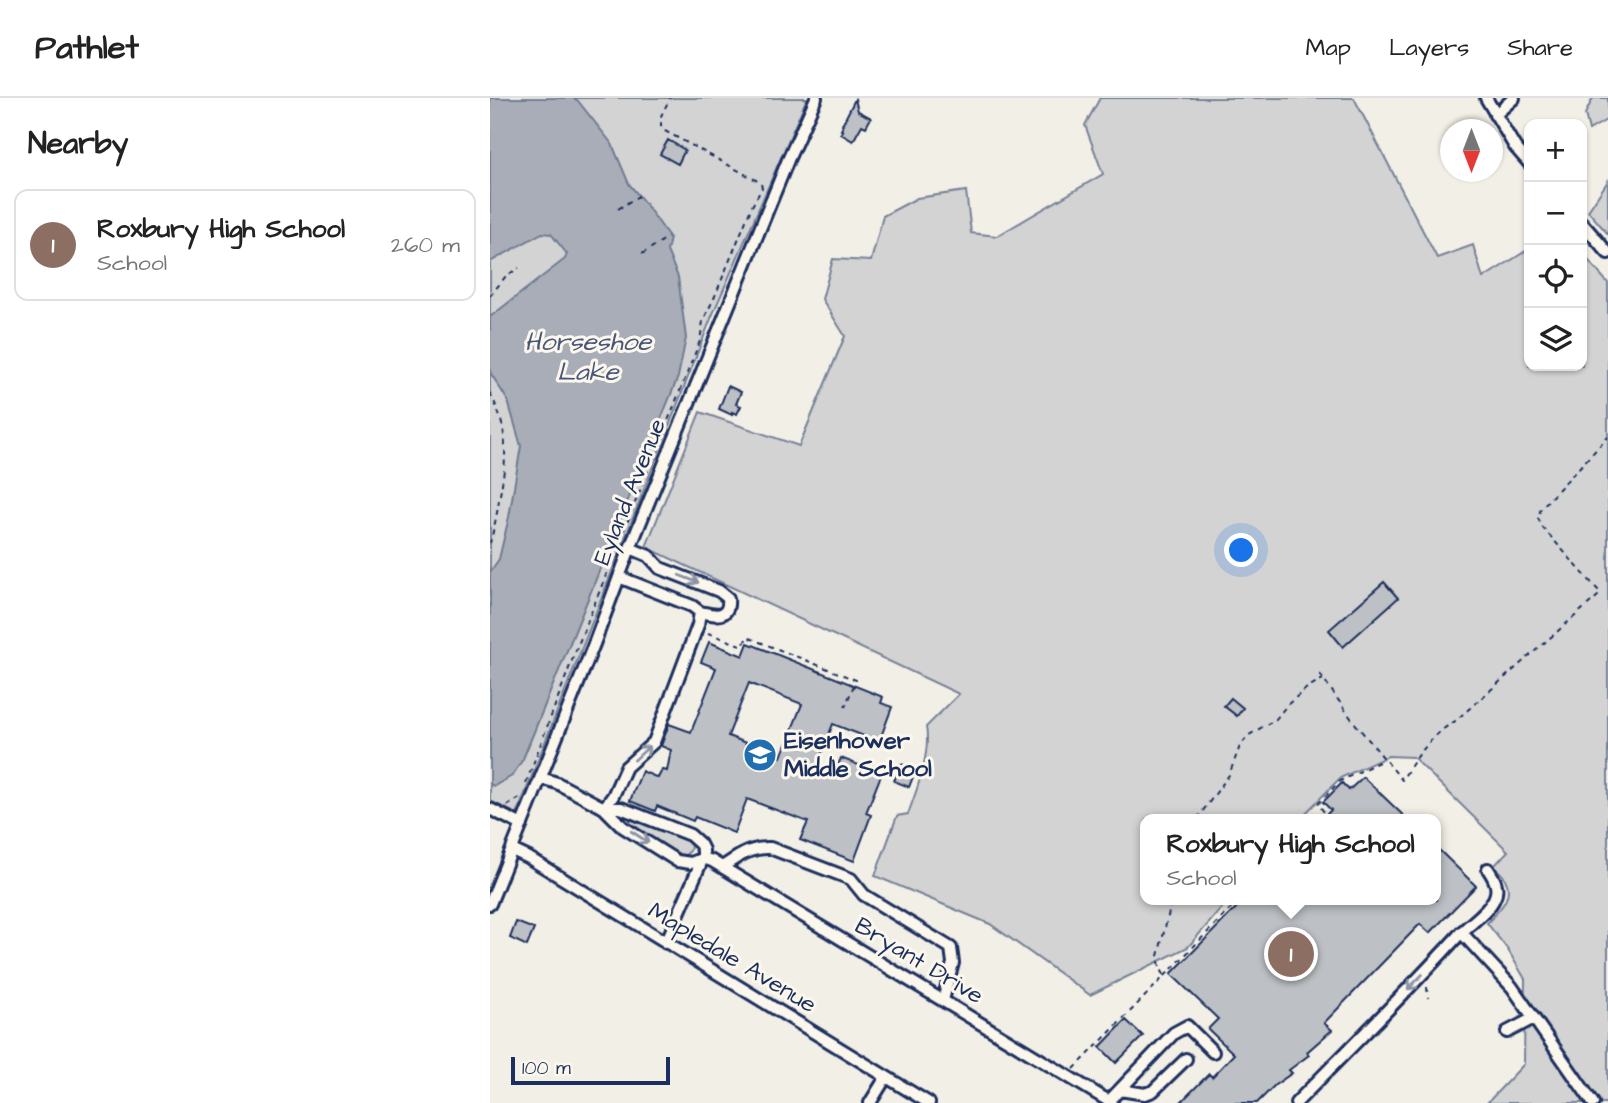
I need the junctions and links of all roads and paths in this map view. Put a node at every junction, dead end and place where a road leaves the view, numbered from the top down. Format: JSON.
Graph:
{"nodes":[{"id":1,"x":670,"y":98,"type":"edge"},
{"id":2,"x":816,"y":98,"type":"edge"},
{"id":3,"x":1486,"y":98,"type":"edge"},
{"id":4,"x":1514,"y":98,"type":"edge"},
{"id":5,"x":1495,"y":115,"type":"junction"},
{"id":6,"x":1524,"y":157,"type":"edge"},
{"id":7,"x":640,"y":195,"type":"dead end"},
{"id":8,"x":618,"y":209,"type":"dead end"},
{"id":9,"x":1587,"y":229,"type":"edge"},
{"id":10,"x":668,"y":236,"type":"dead end"},
{"id":11,"x":1608,"y":253,"type":"edge"},
{"id":12,"x":642,"y":254,"type":"dead end"},
{"id":13,"x":519,"y":268,"type":"dead end"},
{"id":14,"x":490,"y":296,"type":"edge"},
{"id":15,"x":490,"y":394,"type":"edge"},
{"id":16,"x":1608,"y":437,"type":"edge"},
{"id":17,"x":490,"y":543,"type":"edge"},
{"id":18,"x":629,"y":548,"type":"junction"},
{"id":19,"x":619,"y":577,"type":"junction"},
{"id":20,"x":700,"y":612,"type":"junction"},
{"id":21,"x":705,"y":632,"type":"dead end"},
{"id":22,"x":1320,"y":674,"type":"dead end"},
{"id":23,"x":1323,"y":679,"type":"junction"},
{"id":24,"x":845,"y":707,"type":"dead end"},
{"id":25,"x":1385,"y":760,"type":"junction"},
{"id":26,"x":541,"y":778,"type":"junction"},
{"id":27,"x":524,"y":787,"type":"dead end"},
{"id":28,"x":520,"y":800,"type":"dead end"},
{"id":29,"x":504,"y":808,"type":"dead end"},
{"id":30,"x":604,"y":808,"type":"junction"},
{"id":31,"x":490,"y":809,"type":"edge"},
{"id":32,"x":1200,"y":814,"type":"edge"},
{"id":33,"x":1322,"y":814,"type":"edge"},
{"id":34,"x":522,"y":825,"type":"junction"},
{"id":35,"x":512,"y":850,"type":"junction"},
{"id":36,"x":703,"y":858,"type":"junction"},
{"id":37,"x":722,"y":867,"type":"junction"},
{"id":38,"x":1488,"y":869,"type":"dead end"},
{"id":39,"x":490,"y":904,"type":"edge"},
{"id":40,"x":1171,"y":905,"type":"edge"},
{"id":41,"x":1234,"y":905,"type":"edge"},
{"id":42,"x":1461,"y":932,"type":"junction"},
{"id":43,"x":666,"y":943,"type":"junction"},
{"id":44,"x":1164,"y":975,"type":"junction"},
{"id":45,"x":1426,"y":982,"type":"dead end"},
{"id":46,"x":1428,"y":998,"type":"dead end"},
{"id":47,"x":943,"y":1000,"type":"junction"},
{"id":48,"x":1534,"y":1018,"type":"junction"},
{"id":49,"x":1507,"y":1032,"type":"dead end"},
{"id":50,"x":1213,"y":1052,"type":"dead end"},
{"id":51,"x":1186,"y":1059,"type":"dead end"},
{"id":52,"x":1073,"y":1069,"type":"dead end"},
{"id":53,"x":886,"y":1077,"type":"junction"},
{"id":54,"x":1119,"y":1090,"type":"junction"},
{"id":55,"x":1110,"y":1102,"type":"edge"},
{"id":56,"x":870,"y":1103,"type":"edge"},
{"id":57,"x":929,"y":1103,"type":"edge"},
{"id":58,"x":1296,"y":1103,"type":"edge"},
{"id":59,"x":1593,"y":1103,"type":"edge"}],
"edges":[{"from":1,"to":27,"type":"path"},
{"from":2,"to":18,"type":"street","name":"Eyland Avenue"},
{"from":3,"to":5,"type":"street"},
{"from":4,"to":5,"type":"street"},
{"from":5,"to":6,"type":"street"},
{"from":7,"to":8,"type":"path"},
{"from":9,"to":11,"type":"street"},
{"from":10,"to":12,"type":"path"},
{"from":13,"to":14,"type":"path"},
{"from":15,"to":17,"type":"path"},
{"from":16,"to":25,"type":"path"},
{"from":18,"to":19,"type":"street","name":"Eyland Avenue"},
{"from":18,"to":20,"type":"street","one_way":true},
{"from":19,"to":20,"type":"street"},
{"from":19,"to":26,"type":"street","name":"Eyland Avenue"},
{"from":30,"to":20,"type":"street","one_way":true},
{"from":21,"to":24,"type":"path"},
{"from":22,"to":23,"type":"path"},
{"from":23,"to":25,"type":"path"},
{"from":23,"to":32,"type":"path"},
{"from":25,"to":33,"type":"path"},
{"from":26,"to":30,"type":"street","name":"Bryant Drive"},
{"from":26,"to":34,"type":"street","name":"Eyland Avenue"},
{"from":28,"to":29,"type":"path"},
{"from":30,"to":36,"type":"street","name":"Bryant Drive","one_way":true},
{"from":30,"to":36,"type":"street","name":"Bryant Drive"},
{"from":31,"to":34,"type":"street"},
{"from":34,"to":35,"type":"street","name":"Eyland Avenue"},
{"from":35,"to":39,"type":"street","name":"Eyland Avenue"},
{"from":35,"to":43,"type":"street","name":"Mapledale Avenue"},
{"from":36,"to":37,"type":"street","name":"Bryant Drive"},
{"from":36,"to":43,"type":"street"},
{"from":37,"to":47,"type":"street","name":"Bryant Drive"},
{"from":37,"to":47,"type":"street"},
{"from":38,"to":42,"type":"street"},
{"from":40,"to":44,"type":"path"},
{"from":41,"to":44,"type":"path"},
{"from":42,"to":48,"type":"street"},
{"from":42,"to":58,"type":"street","one_way":true},
{"from":43,"to":53,"type":"street","name":"Mapledale Avenue"},
{"from":44,"to":52,"type":"path"},
{"from":45,"to":46,"type":"path"},
{"from":47,"to":55,"type":"street","name":"Bryant Drive"},
{"from":48,"to":49,"type":"street"},
{"from":48,"to":59,"type":"street"},
{"from":50,"to":54,"type":"street"},
{"from":51,"to":54,"type":"street"},
{"from":53,"to":56,"type":"street"},
{"from":53,"to":57,"type":"street","name":"Mapledale Avenue"},
{"from":54,"to":55,"type":"street"}]}
